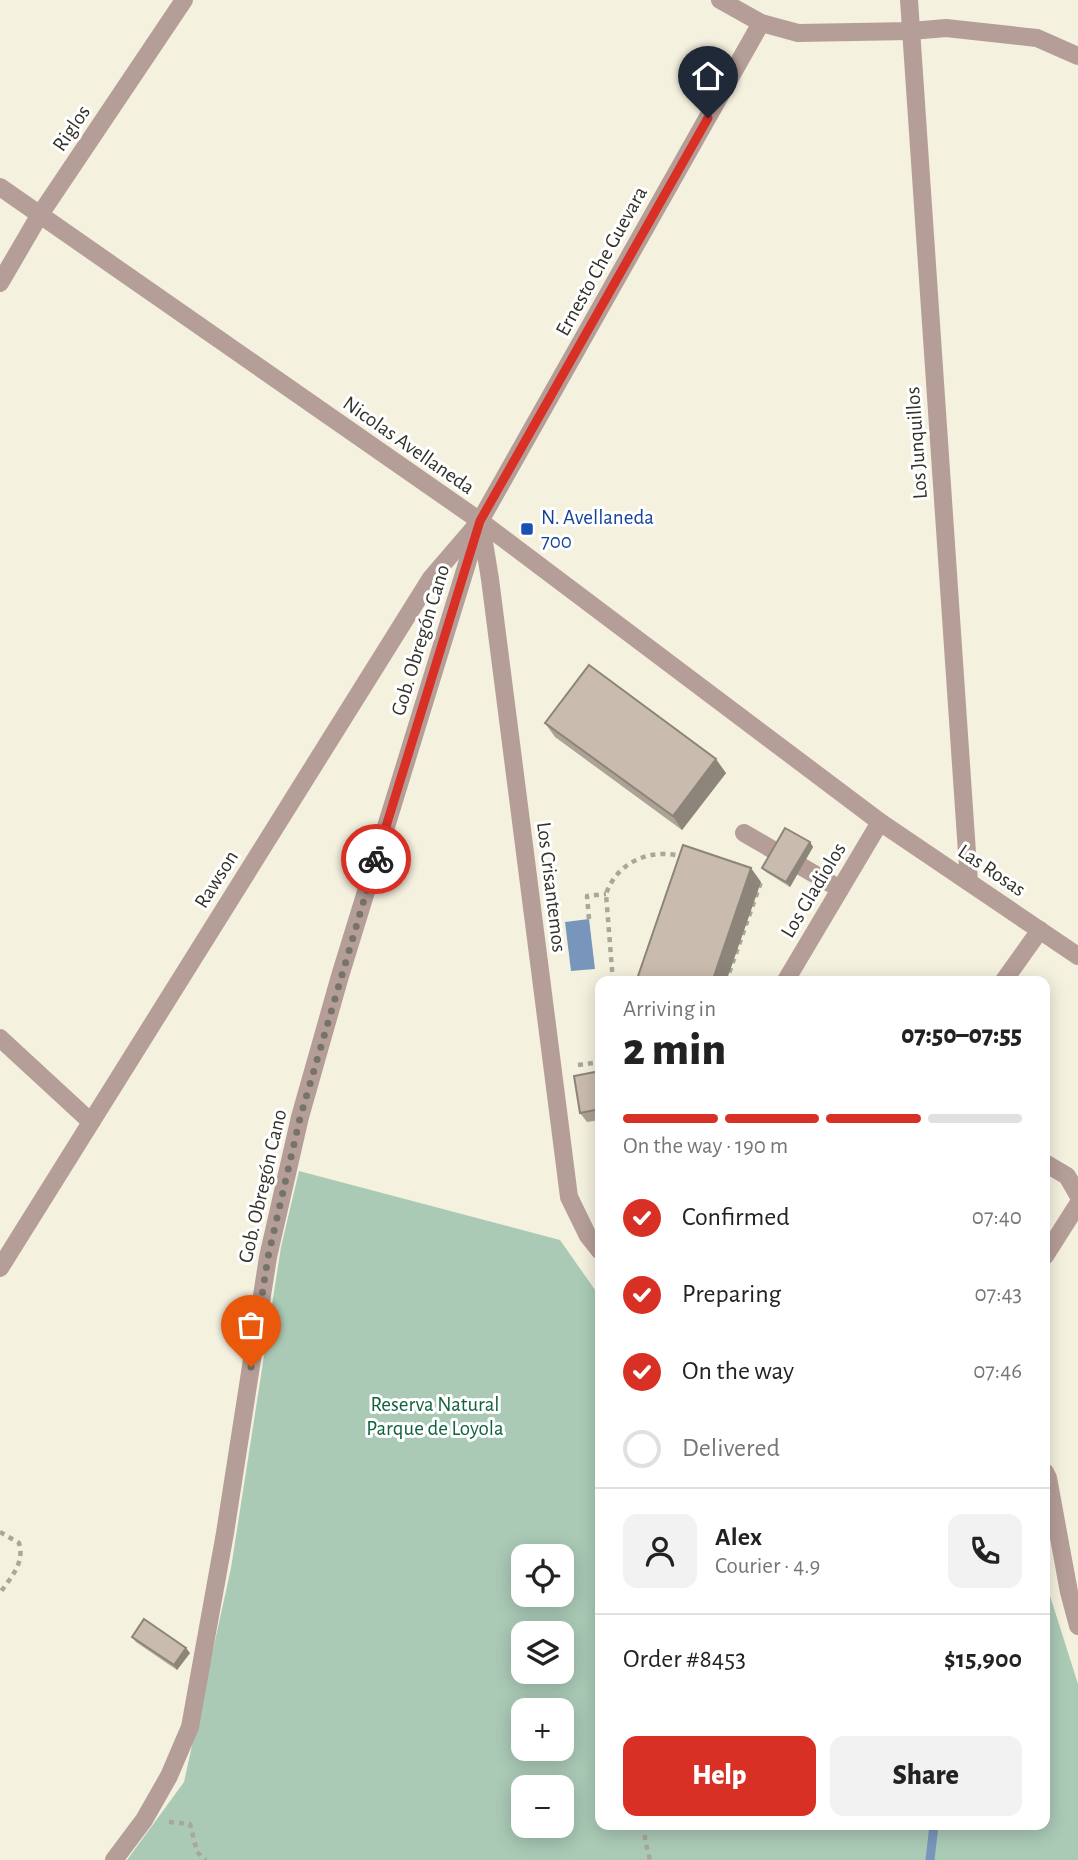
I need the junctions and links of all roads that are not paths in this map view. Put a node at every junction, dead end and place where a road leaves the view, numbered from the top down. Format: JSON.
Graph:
{"nodes":[{"id":1,"x":184,"y":0,"type":"edge"},
{"id":2,"x":720,"y":0,"type":"edge"},
{"id":3,"x":909,"y":0,"type":"edge"},
{"id":4,"x":761,"y":23,"type":"junction"},
{"id":5,"x":911,"y":31,"type":"junction"},
{"id":6,"x":1078,"y":56,"type":"edge"},
{"id":7,"x":0,"y":187,"type":"edge"},
{"id":8,"x":39,"y":216,"type":"junction"},
{"id":9,"x":0,"y":283,"type":"edge"},
{"id":10,"x":480,"y":521,"type":"junction"},
{"id":11,"x":880,"y":822,"type":"junction"},
{"id":12,"x":744,"y":833,"type":"dead end"},
{"id":13,"x":969,"y":882,"type":"junction"},
{"id":14,"x":840,"y":889,"type":"junction"},
{"id":15,"x":1040,"y":930,"type":"junction"},
{"id":16,"x":1078,"y":933,"type":"edge"},
{"id":17,"x":1071,"y":952,"type":"edge"},
{"id":18,"x":789,"y":976,"type":"edge"},
{"id":19,"x":1007,"y":976,"type":"edge"},
{"id":20,"x":0,"y":1038,"type":"edge"},
{"id":21,"x":91,"y":1122,"type":"junction"},
{"id":22,"x":1050,"y":1166,"type":"edge"},
{"id":23,"x":1078,"y":1195,"type":"edge"},
{"id":24,"x":1078,"y":1204,"type":"edge"},
{"id":25,"x":595,"y":1245,"type":"edge"},
{"id":26,"x":1050,"y":1248,"type":"edge"},
{"id":27,"x":0,"y":1268,"type":"edge"},
{"id":28,"x":1050,"y":1489,"type":"edge"},
{"id":29,"x":1078,"y":1626,"type":"edge"},
{"id":30,"x":114,"y":1860,"type":"edge"}],
"edges":[{"from":1,"to":8,"type":"street","name":"Riglos"},
{"from":2,"to":4,"type":"street"},
{"from":3,"to":5,"type":"street","name":"Los Junquillos"},
{"from":4,"to":5,"type":"street"},
{"from":4,"to":10,"type":"street","name":"Ernesto Che Guevara"},
{"from":5,"to":6,"type":"street"},
{"from":5,"to":13,"type":"street","name":"Los Junquillos"},
{"from":7,"to":8,"type":"street","name":"Nicolas Avellaneda"},
{"from":8,"to":9,"type":"street","name":"Riglos"},
{"from":8,"to":10,"type":"street","name":"Nicolas Avellaneda"},
{"from":10,"to":11,"type":"street","name":"Nicolas Avellaneda"},
{"from":10,"to":21,"type":"street","name":"Rawson"},
{"from":10,"to":25,"type":"street","name":"Los Crisantemos"},
{"from":10,"to":30,"type":"street","name":"Gob. Obregón Cano"},
{"from":11,"to":13,"type":"street","name":"Las Rosas"},
{"from":11,"to":14,"type":"street","name":"Los Gladiolos"},
{"from":12,"to":14,"type":"street"},
{"from":13,"to":15,"type":"street","name":"Las Rosas"},
{"from":14,"to":18,"type":"street","name":"Los Gladiolos"},
{"from":15,"to":17,"type":"street","name":"Las Rosas"},
{"from":15,"to":19,"type":"street"},
{"from":16,"to":17,"type":"street"},
{"from":20,"to":21,"type":"street"},
{"from":21,"to":27,"type":"street","name":"Rawson"},
{"from":22,"to":23,"type":"street"},
{"from":24,"to":26,"type":"street"},
{"from":28,"to":29,"type":"street"}]}
